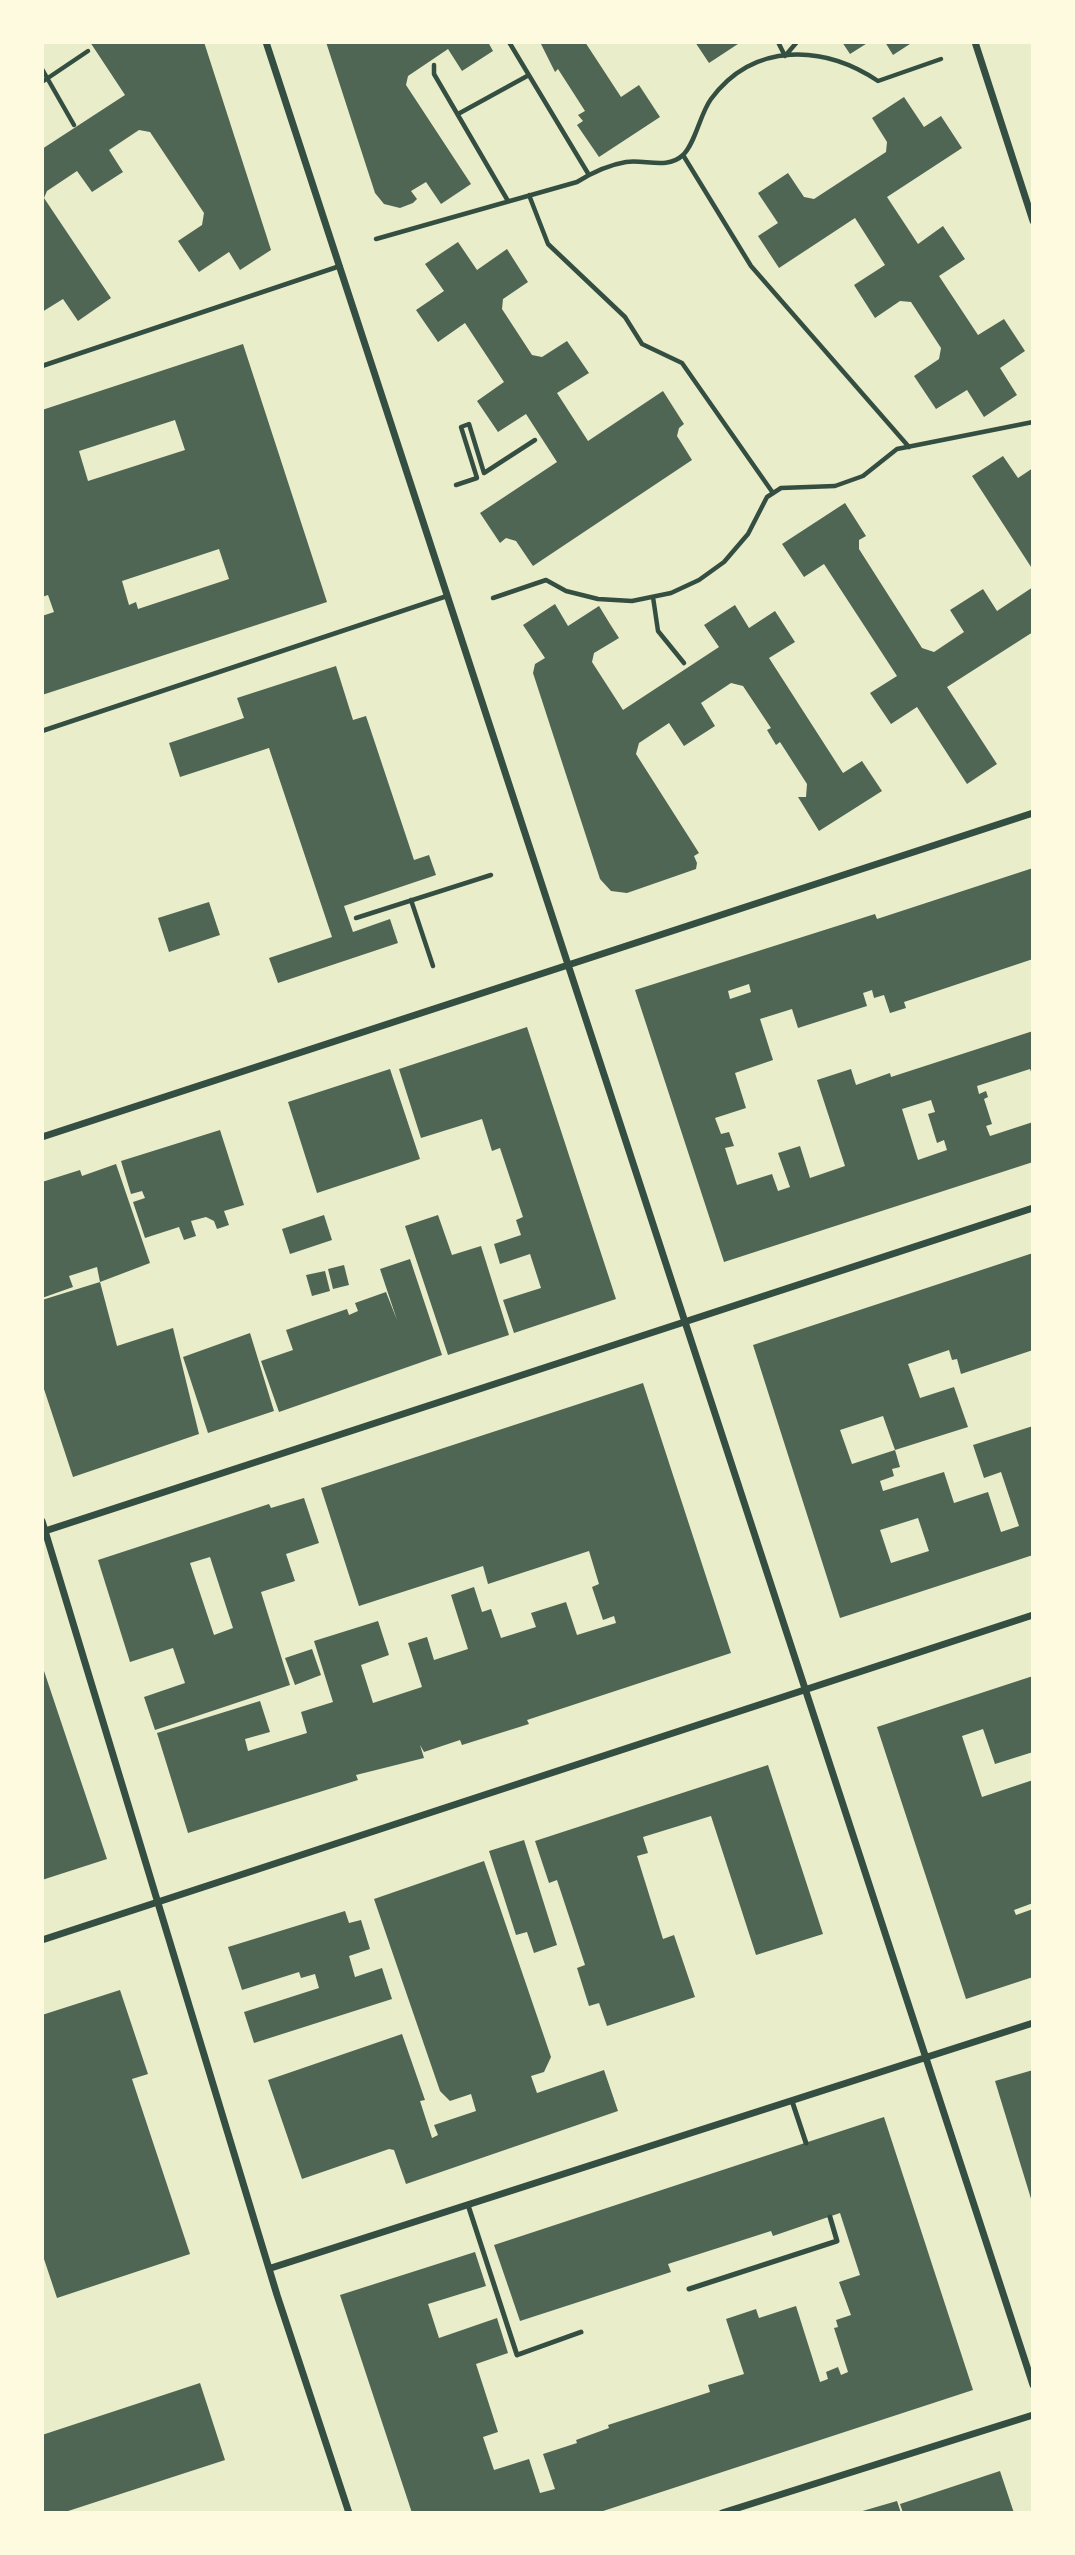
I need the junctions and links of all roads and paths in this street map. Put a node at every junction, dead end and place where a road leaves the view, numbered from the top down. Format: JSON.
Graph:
{"nodes":[{"id":1,"x":266,"y":42,"type":"edge"},
{"id":2,"x":509,"y":42,"type":"edge"},
{"id":3,"x":778,"y":42,"type":"edge"},
{"id":4,"x":797,"y":42,"type":"edge"},
{"id":5,"x":975,"y":42,"type":"edge"},
{"id":6,"x":88,"y":51,"type":"dead end"},
{"id":7,"x":785,"y":56,"type":"junction"},
{"id":8,"x":941,"y":59,"type":"dead end"},
{"id":9,"x":434,"y":65,"type":"dead end"},
{"id":10,"x":42,"y":69,"type":"edge"},
{"id":11,"x":529,"y":75,"type":"junction"},
{"id":12,"x":45,"y":80,"type":"edge"},
{"id":13,"x":458,"y":114,"type":"junction"},
{"id":14,"x":74,"y":125,"type":"dead end"},
{"id":15,"x":684,"y":155,"type":"junction"},
{"id":16,"x":589,"y":175,"type":"junction"},
{"id":17,"x":529,"y":195,"type":"junction"},
{"id":18,"x":508,"y":201,"type":"junction"},
{"id":19,"x":1033,"y":221,"type":"edge"},
{"id":20,"x":376,"y":239,"type":"dead end"},
{"id":21,"x":340,"y":266,"type":"junction"},
{"id":22,"x":42,"y":366,"type":"edge"},
{"id":23,"x":1033,"y":422,"type":"edge"},
{"id":24,"x":535,"y":440,"type":"dead end"},
{"id":25,"x":909,"y":447,"type":"junction"},
{"id":26,"x":456,"y":485,"type":"dead end"},
{"id":27,"x":773,"y":493,"type":"junction"},
{"id":28,"x":447,"y":596,"type":"junction"},
{"id":29,"x":653,"y":597,"type":"junction"},
{"id":30,"x":493,"y":598,"type":"dead end"},
{"id":31,"x":684,"y":663,"type":"dead end"},
{"id":32,"x":42,"y":730,"type":"edge"},
{"id":33,"x":1033,"y":813,"type":"edge"},
{"id":34,"x":491,"y":874,"type":"dead end"},
{"id":35,"x":411,"y":900,"type":"junction"},
{"id":36,"x":356,"y":918,"type":"dead end"},
{"id":37,"x":433,"y":966,"type":"dead end"},
{"id":38,"x":569,"y":967,"type":"junction"},
{"id":39,"x":42,"y":1138,"type":"edge"},
{"id":40,"x":1033,"y":1208,"type":"edge"},
{"id":41,"x":686,"y":1322,"type":"junction"},
{"id":42,"x":42,"y":1521,"type":"edge"},
{"id":43,"x":44,"y":1531,"type":"edge"},
{"id":44,"x":1033,"y":1615,"type":"edge"},
{"id":45,"x":806,"y":1689,"type":"junction"},
{"id":46,"x":159,"y":1903,"type":"junction"},
{"id":47,"x":42,"y":1940,"type":"edge"},
{"id":48,"x":1033,"y":2023,"type":"edge"},
{"id":49,"x":925,"y":2058,"type":"junction"},
{"id":50,"x":792,"y":2101,"type":"junction"},
{"id":51,"x":806,"y":2143,"type":"dead end"},
{"id":52,"x":468,"y":2205,"type":"junction"},
{"id":53,"x":830,"y":2217,"type":"dead end"},
{"id":54,"x":271,"y":2268,"type":"junction"},
{"id":55,"x":690,"y":2289,"type":"dead end"},
{"id":56,"x":581,"y":2332,"type":"dead end"},
{"id":57,"x":1033,"y":2385,"type":"edge"},
{"id":58,"x":1033,"y":2415,"type":"edge"},
{"id":59,"x":349,"y":2513,"type":"edge"},
{"id":60,"x":722,"y":2513,"type":"edge"}],
"edges":[{"from":1,"to":21,"type":"street"},
{"from":2,"to":11,"type":"path"},
{"from":3,"to":7,"type":"path"},
{"from":4,"to":7,"type":"path"},
{"from":5,"to":19,"type":"street"},
{"from":6,"to":12,"type":"path"},
{"from":7,"to":8,"type":"path"},
{"from":7,"to":15,"type":"path"},
{"from":9,"to":13,"type":"path"},
{"from":10,"to":12,"type":"path"},
{"from":11,"to":13,"type":"path"},
{"from":11,"to":16,"type":"path"},
{"from":12,"to":14,"type":"path"},
{"from":13,"to":18,"type":"path"},
{"from":15,"to":16,"type":"path"},
{"from":15,"to":25,"type":"path"},
{"from":16,"to":17,"type":"path"},
{"from":17,"to":18,"type":"path"},
{"from":17,"to":27,"type":"path"},
{"from":18,"to":20,"type":"path"},
{"from":21,"to":22,"type":"lane"},
{"from":21,"to":28,"type":"street"},
{"from":23,"to":25,"type":"path"},
{"from":24,"to":26,"type":"path"},
{"from":25,"to":27,"type":"path"},
{"from":27,"to":29,"type":"path"},
{"from":28,"to":32,"type":"lane"},
{"from":28,"to":38,"type":"street"},
{"from":29,"to":30,"type":"path"},
{"from":29,"to":31,"type":"path"},
{"from":33,"to":38,"type":"street"},
{"from":34,"to":35,"type":"path"},
{"from":35,"to":36,"type":"path"},
{"from":35,"to":37,"type":"path"},
{"from":38,"to":39,"type":"street"},
{"from":38,"to":41,"type":"street"},
{"from":40,"to":41,"type":"street"},
{"from":41,"to":43,"type":"street"},
{"from":41,"to":45,"type":"street"},
{"from":42,"to":43,"type":"street"},
{"from":43,"to":46,"type":"street"},
{"from":44,"to":45,"type":"street"},
{"from":45,"to":46,"type":"street"},
{"from":45,"to":49,"type":"street"},
{"from":46,"to":47,"type":"street"},
{"from":46,"to":54,"type":"street"},
{"from":48,"to":49,"type":"street"},
{"from":49,"to":50,"type":"street"},
{"from":49,"to":57,"type":"street"},
{"from":50,"to":51,"type":"lane"},
{"from":50,"to":52,"type":"street"},
{"from":52,"to":54,"type":"street"},
{"from":52,"to":56,"type":"lane"},
{"from":53,"to":55,"type":"lane"},
{"from":54,"to":59,"type":"street"},
{"from":58,"to":60,"type":"street"}]}
